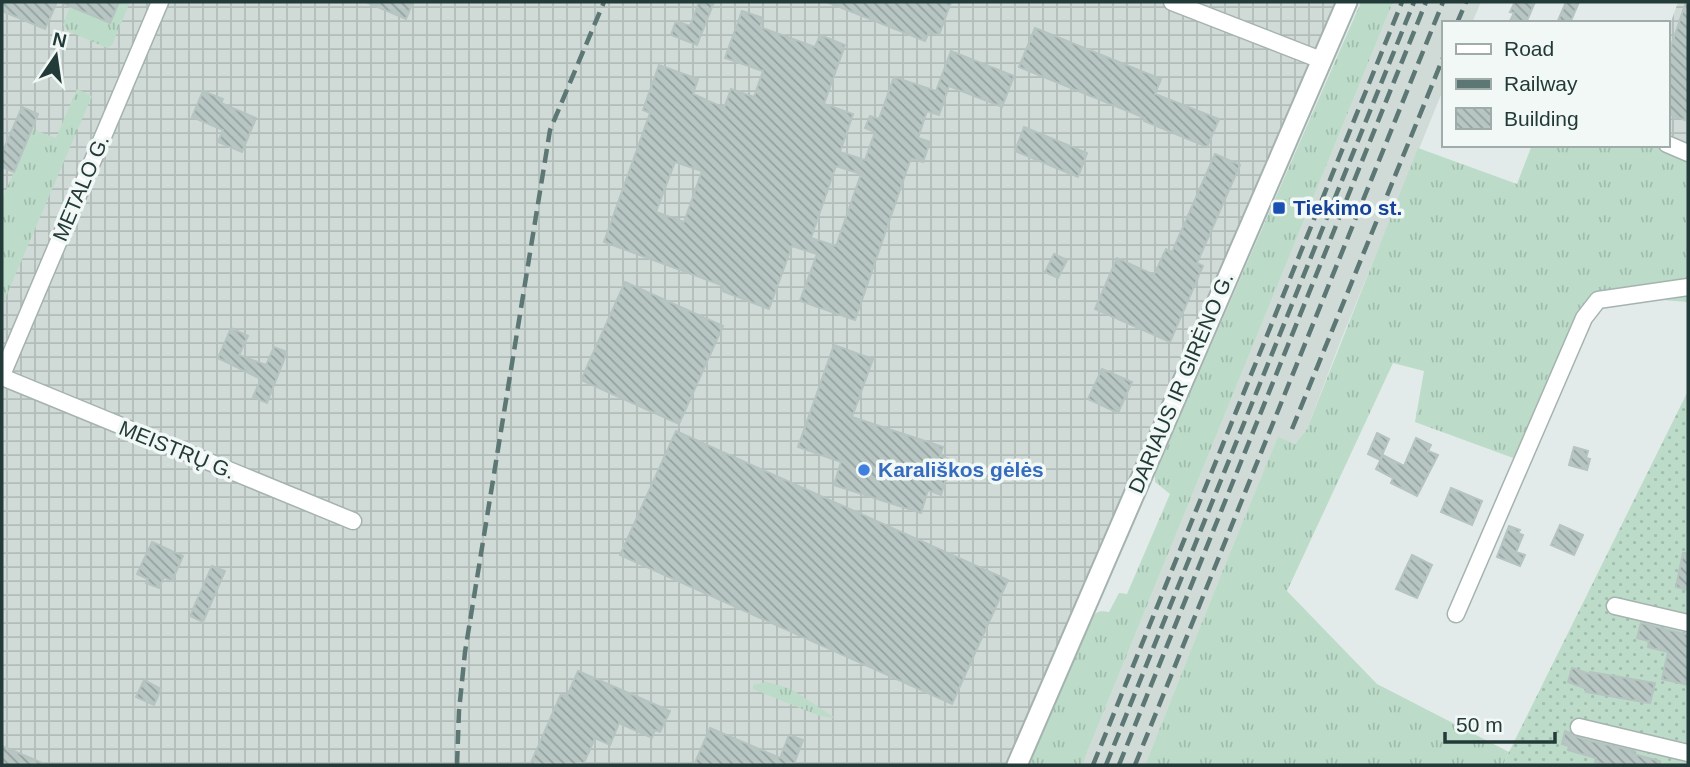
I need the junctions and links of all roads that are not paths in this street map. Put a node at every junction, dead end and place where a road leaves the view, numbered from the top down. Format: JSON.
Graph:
{"nodes":[{"id":1,"x":160,"y":2,"type":"edge"},
{"id":2,"x":1172,"y":2,"type":"edge"},
{"id":3,"x":1346,"y":2,"type":"edge"},
{"id":4,"x":1321,"y":60,"type":"junction"},
{"id":5,"x":1669,"y":145,"type":"edge"},
{"id":6,"x":1688,"y":153,"type":"edge"},
{"id":7,"x":1688,"y":287,"type":"edge"},
{"id":8,"x":2,"y":376,"type":"edge"},
{"id":9,"x":353,"y":521,"type":"dead end"},
{"id":10,"x":1615,"y":606,"type":"dead end"},
{"id":11,"x":1456,"y":614,"type":"dead end"},
{"id":12,"x":1688,"y":623,"type":"edge"},
{"id":13,"x":1579,"y":727,"type":"dead end"},
{"id":14,"x":1688,"y":754,"type":"edge"},
{"id":15,"x":1017,"y":765,"type":"edge"}],
"edges":[{"from":1,"to":8,"type":"street","name":"METALO G."},
{"from":2,"to":4,"type":"street"},
{"from":3,"to":4,"type":"street","name":"DARIAUS IR GIRĖNO G."},
{"from":4,"to":15,"type":"street","name":"DARIAUS IR GIRĖNO G."},
{"from":5,"to":6,"type":"street"},
{"from":7,"to":11,"type":"street"},
{"from":8,"to":9,"type":"street","name":"MEISTRŲ G."},
{"from":10,"to":12,"type":"street"},
{"from":13,"to":14,"type":"street"}]}
